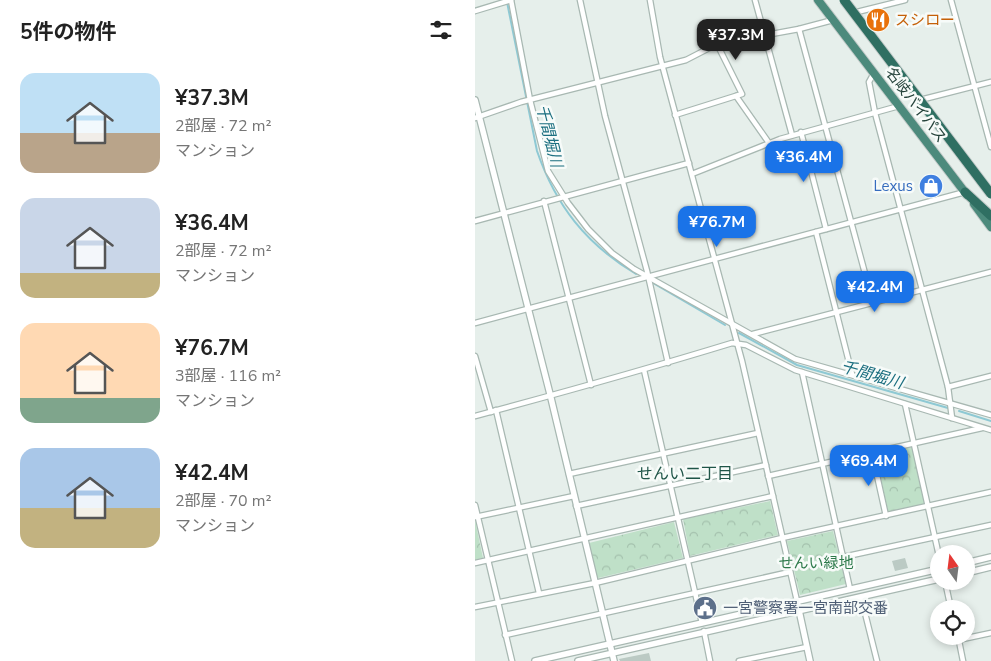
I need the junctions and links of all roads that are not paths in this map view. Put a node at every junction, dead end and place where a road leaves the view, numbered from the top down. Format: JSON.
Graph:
{"nodes":[{"id":1,"x":510,"y":0,"type":"edge"},
{"id":2,"x":581,"y":0,"type":"edge"},
{"id":3,"x":650,"y":0,"type":"edge"},
{"id":4,"x":755,"y":0,"type":"edge"},
{"id":5,"x":818,"y":0,"type":"edge"},
{"id":6,"x":843,"y":0,"type":"edge"},
{"id":7,"x":903,"y":0,"type":"edge"},
{"id":8,"x":951,"y":0,"type":"edge"},
{"id":9,"x":475,"y":12,"type":"edge"},
{"id":10,"x":852,"y":14,"type":"junction"},
{"id":11,"x":833,"y":20,"type":"junction"},
{"id":12,"x":799,"y":29,"type":"junction"},
{"id":13,"x":764,"y":34,"type":"junction"},
{"id":14,"x":717,"y":44,"type":"junction"},
{"id":15,"x":662,"y":66,"type":"junction"},
{"id":16,"x":874,"y":72,"type":"junction"},
{"id":17,"x":991,"y":82,"type":"edge"},
{"id":18,"x":597,"y":83,"type":"junction"},
{"id":19,"x":975,"y":87,"type":"junction"},
{"id":20,"x":736,"y":96,"type":"junction"},
{"id":21,"x":475,"y":100,"type":"edge"},
{"id":22,"x":529,"y":100,"type":"junction"},
{"id":23,"x":917,"y":101,"type":"junction"},
{"id":24,"x":899,"y":106,"type":"junction"},
{"id":25,"x":875,"y":113,"type":"junction"},
{"id":26,"x":675,"y":115,"type":"junction"},
{"id":27,"x":477,"y":117,"type":"edge"},
{"id":28,"x":824,"y":126,"type":"junction"},
{"id":29,"x":801,"y":132,"type":"junction"},
{"id":30,"x":792,"y":135,"type":"junction"},
{"id":31,"x":769,"y":143,"type":"junction"},
{"id":32,"x":991,"y":147,"type":"edge"},
{"id":33,"x":689,"y":163,"type":"junction"},
{"id":34,"x":692,"y":174,"type":"junction"},
{"id":35,"x":623,"y":180,"type":"junction"},
{"id":36,"x":988,"y":186,"type":"edge"},
{"id":37,"x":965,"y":192,"type":"junction"},
{"id":38,"x":991,"y":195,"type":"edge"},
{"id":39,"x":562,"y":196,"type":"junction"},
{"id":40,"x":545,"y":201,"type":"junction"},
{"id":41,"x":900,"y":209,"type":"junction"},
{"id":42,"x":503,"y":214,"type":"junction"},
{"id":43,"x":991,"y":216,"type":"edge"},
{"id":44,"x":475,"y":221,"type":"edge"},
{"id":45,"x":851,"y":223,"type":"junction"},
{"id":46,"x":991,"y":227,"type":"edge"},
{"id":47,"x":826,"y":230,"type":"junction"},
{"id":48,"x":816,"y":232,"type":"junction"},
{"id":49,"x":714,"y":259,"type":"junction"},
{"id":50,"x":991,"y":272,"type":"edge"},
{"id":51,"x":648,"y":276,"type":"junction"},
{"id":52,"x":923,"y":290,"type":"junction"},
{"id":53,"x":570,"y":298,"type":"junction"},
{"id":54,"x":873,"y":304,"type":"junction"},
{"id":55,"x":528,"y":308,"type":"junction"},
{"id":56,"x":838,"y":314,"type":"junction"},
{"id":57,"x":731,"y":322,"type":"junction"},
{"id":58,"x":475,"y":323,"type":"edge"},
{"id":59,"x":753,"y":334,"type":"junction"},
{"id":60,"x":737,"y":344,"type":"junction"},
{"id":61,"x":475,"y":356,"type":"edge"},
{"id":62,"x":668,"y":363,"type":"junction"},
{"id":63,"x":644,"y":370,"type":"junction"},
{"id":64,"x":802,"y":372,"type":"junction"},
{"id":65,"x":852,"y":374,"type":"junction"},
{"id":66,"x":991,"y":376,"type":"edge"},
{"id":67,"x":591,"y":384,"type":"junction"},
{"id":68,"x":948,"y":387,"type":"junction"},
{"id":69,"x":550,"y":394,"type":"junction"},
{"id":70,"x":905,"y":404,"type":"junction"},
{"id":71,"x":952,"y":404,"type":"junction"},
{"id":72,"x":493,"y":411,"type":"junction"},
{"id":73,"x":991,"y":415,"type":"edge"},
{"id":74,"x":475,"y":416,"type":"edge"},
{"id":75,"x":953,"y":418,"type":"junction"},
{"id":76,"x":984,"y":428,"type":"junction"},
{"id":77,"x":991,"y":430,"type":"edge"},
{"id":78,"x":758,"y":433,"type":"junction"},
{"id":79,"x":915,"y":443,"type":"junction"},
{"id":80,"x":872,"y":453,"type":"junction"},
{"id":81,"x":663,"y":454,"type":"junction"},
{"id":82,"x":823,"y":464,"type":"junction"},
{"id":83,"x":766,"y":465,"type":"junction"},
{"id":84,"x":569,"y":474,"type":"junction"},
{"id":85,"x":768,"y":476,"type":"junction"},
{"id":86,"x":670,"y":485,"type":"junction"},
{"id":87,"x":991,"y":492,"type":"edge"},
{"id":88,"x":574,"y":496,"type":"junction"},
{"id":89,"x":773,"y":496,"type":"junction"},
{"id":90,"x":475,"y":505,"type":"edge"},
{"id":91,"x":576,"y":506,"type":"junction"},
{"id":92,"x":518,"y":507,"type":"junction"},
{"id":93,"x":929,"y":508,"type":"junction"},
{"id":94,"x":477,"y":516,"type":"edge"},
{"id":95,"x":677,"y":516,"type":"junction"},
{"id":96,"x":885,"y":516,"type":"junction"},
{"id":97,"x":836,"y":526,"type":"junction"},
{"id":98,"x":991,"y":526,"type":"edge"},
{"id":99,"x":782,"y":538,"type":"junction"},
{"id":100,"x":935,"y":538,"type":"junction"},
{"id":101,"x":584,"y":540,"type":"junction"},
{"id":102,"x":937,"y":545,"type":"edge"},
{"id":103,"x":529,"y":550,"type":"junction"},
{"id":104,"x":843,"y":557,"type":"junction"},
{"id":105,"x":991,"y":558,"type":"edge"},
{"id":106,"x":488,"y":560,"type":"junction"},
{"id":107,"x":688,"y":561,"type":"junction"},
{"id":108,"x":975,"y":561,"type":"edge"},
{"id":109,"x":475,"y":563,"type":"edge"},
{"id":110,"x":991,"y":567,"type":"edge"},
{"id":111,"x":930,"y":571,"type":"edge"},
{"id":112,"x":975,"y":571,"type":"edge"},
{"id":113,"x":790,"y":572,"type":"junction"},
{"id":114,"x":930,"y":581,"type":"edge"},
{"id":115,"x":595,"y":583,"type":"junction"},
{"id":116,"x":850,"y":589,"type":"junction"},
{"id":117,"x":539,"y":593,"type":"junction"},
{"id":118,"x":695,"y":593,"type":"junction"},
{"id":119,"x":861,"y":597,"type":"junction"},
{"id":120,"x":797,"y":601,"type":"junction"},
{"id":121,"x":497,"y":602,"type":"junction"},
{"id":122,"x":475,"y":607,"type":"edge"},
{"id":123,"x":799,"y":610,"type":"junction"},
{"id":124,"x":603,"y":615,"type":"junction"},
{"id":125,"x":702,"y":623,"type":"junction"},
{"id":126,"x":704,"y":631,"type":"junction"},
{"id":127,"x":991,"y":633,"type":"edge"},
{"id":128,"x":505,"y":635,"type":"junction"},
{"id":129,"x":975,"y":635,"type":"edge"},
{"id":130,"x":610,"y":645,"type":"junction"},
{"id":131,"x":960,"y":645,"type":"edge"},
{"id":132,"x":807,"y":647,"type":"junction"},
{"id":133,"x":612,"y":654,"type":"junction"},
{"id":134,"x":512,"y":661,"type":"edge"},
{"id":135,"x":535,"y":661,"type":"edge"},
{"id":136,"x":578,"y":661,"type":"edge"},
{"id":137,"x":614,"y":661,"type":"edge"},
{"id":138,"x":710,"y":661,"type":"edge"},
{"id":139,"x":739,"y":661,"type":"edge"},
{"id":140,"x":810,"y":661,"type":"edge"},
{"id":141,"x":877,"y":661,"type":"edge"},
{"id":142,"x":963,"y":661,"type":"edge"}],
"edges":[{"from":1,"to":9,"type":"street"},
{"from":1,"to":22,"type":"street"},
{"from":2,"to":18,"type":"street"},
{"from":3,"to":15,"type":"street"},
{"from":4,"to":13,"type":"street"},
{"from":5,"to":11,"type":"highway","name":"名岐バイパス"},
{"from":6,"to":10,"type":"highway","name":"名岐バイパス"},
{"from":6,"to":38,"type":"highway","bridge":true},
{"from":7,"to":10,"type":"street"},
{"from":8,"to":19,"type":"street"},
{"from":10,"to":23,"type":"highway","name":"名岐バイパス"},
{"from":11,"to":12,"type":"street"},
{"from":11,"to":16,"type":"highway","name":"名岐バイパス"},
{"from":12,"to":13,"type":"street"},
{"from":12,"to":28,"type":"street"},
{"from":13,"to":14,"type":"street"},
{"from":13,"to":30,"type":"street"},
{"from":14,"to":15,"type":"street"},
{"from":14,"to":20,"type":"street"},
{"from":15,"to":18,"type":"street"},
{"from":15,"to":26,"type":"street"},
{"from":16,"to":24,"type":"highway","name":"名岐バイパス"},
{"from":16,"to":25,"type":"street"},
{"from":17,"to":19,"type":"street"},
{"from":18,"to":22,"type":"street"},
{"from":18,"to":35,"type":"street"},
{"from":19,"to":23,"type":"street"},
{"from":19,"to":32,"type":"street"},
{"from":20,"to":26,"type":"street"},
{"from":20,"to":31,"type":"street"},
{"from":21,"to":27,"type":"street"},
{"from":22,"to":27,"type":"street"},
{"from":22,"to":39,"type":"street"},
{"from":23,"to":36,"type":"highway","name":"名岐バイパス"},
{"from":24,"to":25,"type":"street"},
{"from":24,"to":37,"type":"highway","name":"名岐バイパス"},
{"from":25,"to":28,"type":"street"},
{"from":25,"to":41,"type":"street"},
{"from":26,"to":33,"type":"street"},
{"from":27,"to":42,"type":"street"},
{"from":28,"to":29,"type":"street"},
{"from":28,"to":45,"type":"street"},
{"from":29,"to":30,"type":"street"},
{"from":29,"to":47,"type":"street"},
{"from":30,"to":31,"type":"street"},
{"from":31,"to":34,"type":"street"},
{"from":33,"to":34,"type":"street"},
{"from":33,"to":35,"type":"street"},
{"from":34,"to":49,"type":"street"},
{"from":35,"to":39,"type":"street"},
{"from":35,"to":51,"type":"street"},
{"from":36,"to":38,"type":"highway","name":"名岐バイパス"},
{"from":37,"to":41,"type":"street"},
{"from":37,"to":43,"type":"highway"},
{"from":37,"to":46,"type":"highway","name":"名岐バイパス"},
{"from":39,"to":40,"type":"street"},
{"from":39,"to":51,"type":"street"},
{"from":40,"to":42,"type":"street"},
{"from":40,"to":53,"type":"street"},
{"from":41,"to":45,"type":"street"},
{"from":41,"to":52,"type":"street"},
{"from":42,"to":44,"type":"street"},
{"from":42,"to":55,"type":"street"},
{"from":45,"to":47,"type":"street"},
{"from":45,"to":54,"type":"street"},
{"from":47,"to":48,"type":"street"},
{"from":48,"to":49,"type":"street"},
{"from":48,"to":56,"type":"street"},
{"from":49,"to":51,"type":"street"},
{"from":49,"to":57,"type":"street"},
{"from":50,"to":52,"type":"street"},
{"from":51,"to":53,"type":"street"},
{"from":51,"to":57,"type":"street"},
{"from":51,"to":62,"type":"street"},
{"from":52,"to":54,"type":"street"},
{"from":52,"to":68,"type":"street"},
{"from":53,"to":55,"type":"street"},
{"from":53,"to":67,"type":"street"},
{"from":54,"to":56,"type":"street"},
{"from":55,"to":58,"type":"street"},
{"from":55,"to":69,"type":"street"},
{"from":56,"to":59,"type":"street"},
{"from":56,"to":65,"type":"street"},
{"from":57,"to":59,"type":"street"},
{"from":57,"to":60,"type":"street"},
{"from":59,"to":65,"type":"street"},
{"from":60,"to":62,"type":"street"},
{"from":60,"to":64,"type":"street"},
{"from":60,"to":78,"type":"street"},
{"from":61,"to":72,"type":"street"},
{"from":62,"to":63,"type":"street"},
{"from":63,"to":67,"type":"street"},
{"from":63,"to":81,"type":"street"},
{"from":64,"to":70,"type":"street"},
{"from":64,"to":82,"type":"street"},
{"from":65,"to":71,"type":"street"},
{"from":66,"to":68,"type":"street"},
{"from":67,"to":69,"type":"street"},
{"from":68,"to":71,"type":"street"},
{"from":69,"to":72,"type":"street"},
{"from":69,"to":84,"type":"street"},
{"from":70,"to":75,"type":"street"},
{"from":70,"to":79,"type":"street"},
{"from":71,"to":73,"type":"street"},
{"from":71,"to":75,"type":"street"},
{"from":72,"to":74,"type":"street"},
{"from":72,"to":92,"type":"street"},
{"from":75,"to":76,"type":"street"},
{"from":76,"to":77,"type":"street"},
{"from":76,"to":79,"type":"street"},
{"from":78,"to":81,"type":"street"},
{"from":78,"to":83,"type":"street"},
{"from":79,"to":80,"type":"street"},
{"from":79,"to":93,"type":"street"},
{"from":80,"to":82,"type":"street"},
{"from":80,"to":96,"type":"street"},
{"from":81,"to":84,"type":"street"},
{"from":81,"to":86,"type":"street"},
{"from":82,"to":85,"type":"street"},
{"from":82,"to":97,"type":"street"},
{"from":83,"to":85,"type":"street"},
{"from":83,"to":86,"type":"street"},
{"from":84,"to":88,"type":"street"},
{"from":85,"to":89,"type":"street"},
{"from":86,"to":91,"type":"street"},
{"from":86,"to":95,"type":"street"},
{"from":87,"to":93,"type":"street"},
{"from":88,"to":91,"type":"street"},
{"from":88,"to":92,"type":"street"},
{"from":89,"to":95,"type":"street"},
{"from":89,"to":99,"type":"street"},
{"from":90,"to":94,"type":"street"},
{"from":91,"to":101,"type":"street"},
{"from":92,"to":94,"type":"street"},
{"from":92,"to":103,"type":"street"},
{"from":93,"to":96,"type":"street"},
{"from":93,"to":100,"type":"street"},
{"from":94,"to":106,"type":"street"},
{"from":95,"to":101,"type":"street"},
{"from":95,"to":107,"type":"street"},
{"from":96,"to":97,"type":"street"},
{"from":97,"to":99,"type":"street"},
{"from":97,"to":104,"type":"street"},
{"from":98,"to":100,"type":"street"},
{"from":99,"to":107,"type":"street"},
{"from":99,"to":113,"type":"street"},
{"from":100,"to":102,"type":"street"},
{"from":100,"to":104,"type":"street"},
{"from":101,"to":103,"type":"street"},
{"from":101,"to":115,"type":"street"},
{"from":103,"to":106,"type":"street"},
{"from":103,"to":117,"type":"street"},
{"from":104,"to":116,"type":"street"},
{"from":105,"to":108,"type":"street"},
{"from":106,"to":109,"type":"street"},
{"from":106,"to":121,"type":"street"},
{"from":107,"to":115,"type":"street"},
{"from":107,"to":118,"type":"street"},
{"from":110,"to":112,"type":"street"},
{"from":111,"to":116,"type":"street"},
{"from":113,"to":118,"type":"street"},
{"from":113,"to":120,"type":"street"},
{"from":114,"to":119,"type":"street"},
{"from":115,"to":117,"type":"street"},
{"from":115,"to":124,"type":"street"},
{"from":116,"to":120,"type":"street"},
{"from":117,"to":121,"type":"street"},
{"from":118,"to":124,"type":"street"},
{"from":118,"to":125,"type":"street"},
{"from":119,"to":123,"type":"street"},
{"from":119,"to":141,"type":"street"},
{"from":120,"to":123,"type":"street"},
{"from":120,"to":125,"type":"street"},
{"from":121,"to":122,"type":"street"},
{"from":121,"to":128,"type":"street"},
{"from":123,"to":126,"type":"street"},
{"from":123,"to":132,"type":"street"},
{"from":124,"to":128,"type":"street"},
{"from":124,"to":130,"type":"street"},
{"from":125,"to":130,"type":"street"},
{"from":126,"to":133,"type":"street"},
{"from":126,"to":138,"type":"street"},
{"from":127,"to":129,"type":"street"},
{"from":128,"to":134,"type":"street"},
{"from":130,"to":133,"type":"street"},
{"from":130,"to":135,"type":"street"},
{"from":131,"to":142,"type":"street"},
{"from":132,"to":139,"type":"street"},
{"from":132,"to":140,"type":"street"},
{"from":133,"to":136,"type":"street"},
{"from":133,"to":137,"type":"street"}]}
